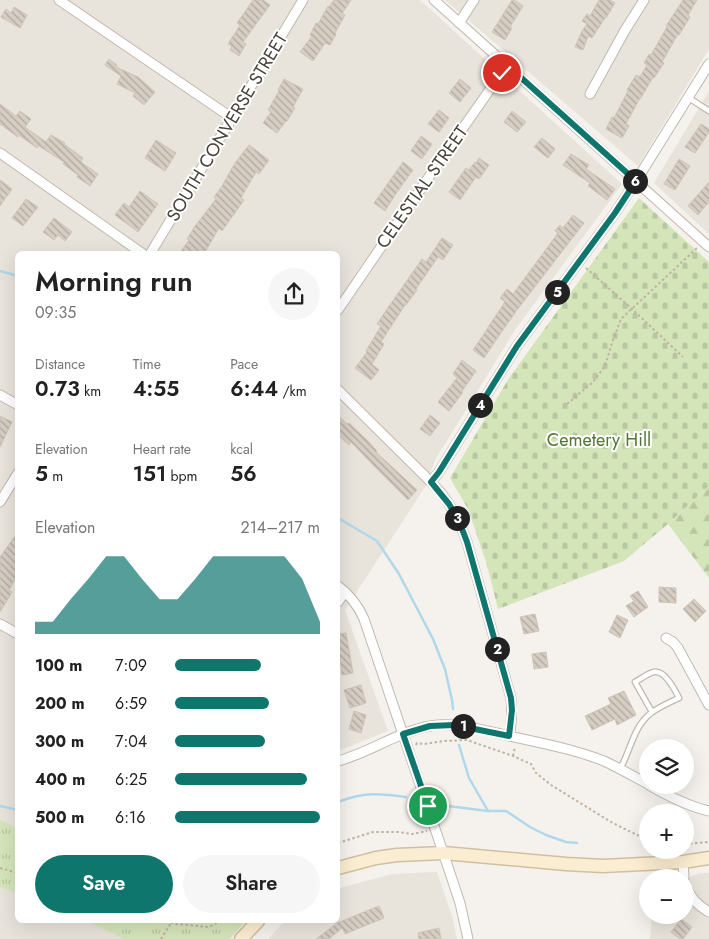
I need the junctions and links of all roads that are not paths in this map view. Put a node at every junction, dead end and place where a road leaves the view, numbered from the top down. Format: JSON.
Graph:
{"nodes":[{"id":1,"x":59,"y":0,"type":"edge"},
{"id":2,"x":303,"y":0,"type":"edge"},
{"id":3,"x":434,"y":0,"type":"edge"},
{"id":4,"x":474,"y":0,"type":"edge"},
{"id":5,"x":644,"y":0,"type":"edge"},
{"id":6,"x":459,"y":23,"type":"junction"},
{"id":7,"x":709,"y":64,"type":"edge"},
{"id":8,"x":507,"y":65,"type":"junction"},
{"id":9,"x":590,"y":94,"type":"dead end"},
{"id":10,"x":689,"y":98,"type":"junction"},
{"id":11,"x":709,"y":111,"type":"edge"},
{"id":12,"x":232,"y":118,"type":"junction"},
{"id":13,"x":0,"y":153,"type":"edge"},
{"id":14,"x":636,"y":181,"type":"junction"},
{"id":15,"x":709,"y":247,"type":"edge"},
{"id":16,"x":139,"y":251,"type":"edge"},
{"id":17,"x":152,"y":251,"type":"edge"},
{"id":18,"x":340,"y":307,"type":"edge"},
{"id":19,"x":340,"y":392,"type":"edge"},
{"id":20,"x":0,"y":395,"type":"edge"},
{"id":21,"x":15,"y":403,"type":"edge"},
{"id":22,"x":15,"y":478,"type":"edge"},
{"id":23,"x":431,"y":482,"type":"junction"},
{"id":24,"x":0,"y":502,"type":"edge"},
{"id":25,"x":341,"y":589,"type":"edge"},
{"id":26,"x":0,"y":624,"type":"edge"},
{"id":27,"x":15,"y":632,"type":"edge"},
{"id":28,"x":666,"y":638,"type":"dead end"},
{"id":29,"x":709,"y":705,"type":"edge"},
{"id":30,"x":652,"y":712,"type":"junction"},
{"id":31,"x":403,"y":734,"type":"junction"},
{"id":32,"x":509,"y":736,"type":"junction"},
{"id":33,"x":340,"y":760,"type":"edge"},
{"id":34,"x":620,"y":769,"type":"junction"},
{"id":35,"x":639,"y":780,"type":"edge"},
{"id":36,"x":664,"y":794,"type":"edge"},
{"id":37,"x":709,"y":811,"type":"edge"},
{"id":38,"x":444,"y":853,"type":"junction"},
{"id":39,"x":709,"y":858,"type":"edge"},
{"id":40,"x":683,"y":862,"type":"junction"},
{"id":41,"x":340,"y":867,"type":"edge"},
{"id":42,"x":683,"y":869,"type":"edge"},
{"id":43,"x":694,"y":900,"type":"edge"},
{"id":44,"x":709,"y":912,"type":"edge"},
{"id":45,"x":256,"y":923,"type":"edge"},
{"id":46,"x":241,"y":939,"type":"edge"},
{"id":47,"x":468,"y":939,"type":"edge"}],
"edges":[{"from":1,"to":12,"type":"street"},
{"from":2,"to":12,"type":"street","name":"SOUTH CONVERSE STREET"},
{"from":3,"to":6,"type":"street"},
{"from":4,"to":6,"type":"street"},
{"from":5,"to":9,"type":"street"},
{"from":6,"to":8,"type":"street"},
{"from":7,"to":10,"type":"street"},
{"from":8,"to":14,"type":"street"},
{"from":8,"to":18,"type":"street","name":"CELESTIAL STREET"},
{"from":10,"to":11,"type":"lane"},
{"from":10,"to":14,"type":"street"},
{"from":12,"to":17,"type":"street","name":"SOUTH CONVERSE STREET"},
{"from":13,"to":16,"type":"street"},
{"from":14,"to":15,"type":"street"},
{"from":14,"to":23,"type":"street"},
{"from":19,"to":23,"type":"street"},
{"from":20,"to":21,"type":"street"},
{"from":22,"to":24,"type":"street"},
{"from":23,"to":32,"type":"street"},
{"from":25,"to":31,"type":"street"},
{"from":26,"to":27,"type":"street"},
{"from":28,"to":29,"type":"street"},
{"from":30,"to":30,"type":"lane"},
{"from":30,"to":34,"type":"lane"},
{"from":31,"to":32,"type":"street"},
{"from":31,"to":33,"type":"street"},
{"from":31,"to":38,"type":"street"},
{"from":32,"to":34,"type":"street"},
{"from":34,"to":35,"type":"street"},
{"from":36,"to":37,"type":"street"},
{"from":38,"to":40,"type":"street"},
{"from":38,"to":41,"type":"street"},
{"from":38,"to":47,"type":"street"},
{"from":39,"to":40,"type":"street"},
{"from":40,"to":42,"type":"street"},
{"from":43,"to":44,"type":"street"},
{"from":45,"to":46,"type":"street"}]}
